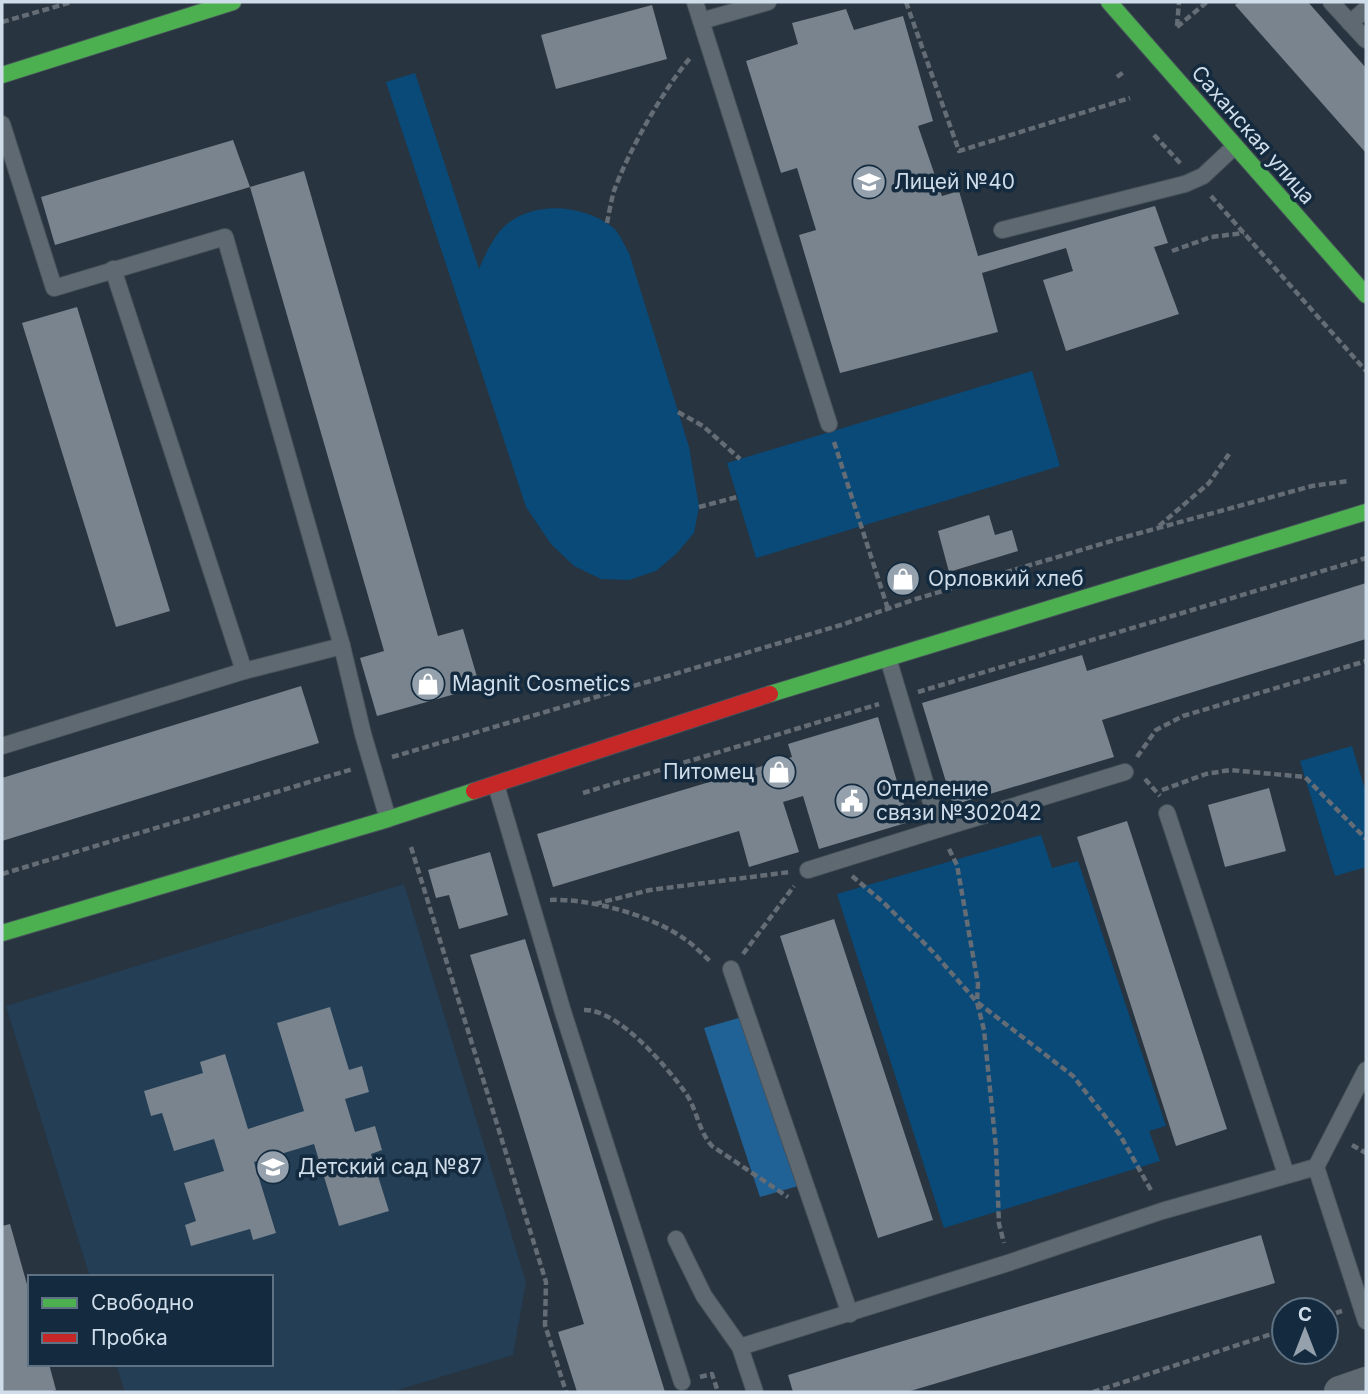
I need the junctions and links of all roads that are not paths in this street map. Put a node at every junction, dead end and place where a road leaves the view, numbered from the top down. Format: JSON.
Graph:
{"nodes":[{"id":1,"x":233,"y":2,"type":"edge"},
{"id":2,"x":695,"y":2,"type":"edge"},
{"id":3,"x":768,"y":2,"type":"edge"},
{"id":4,"x":1109,"y":2,"type":"edge"},
{"id":5,"x":1331,"y":2,"type":"edge"},
{"id":6,"x":1366,"y":9,"type":"edge"},
{"id":7,"x":701,"y":21,"type":"junction"},
{"id":8,"x":1350,"y":23,"type":"junction"},
{"id":9,"x":1366,"y":40,"type":"edge"},
{"id":10,"x":2,"y":75,"type":"edge"},
{"id":11,"x":2,"y":124,"type":"edge"},
{"id":12,"x":1234,"y":147,"type":"junction"},
{"id":13,"x":1002,"y":230,"type":"dead end"},
{"id":14,"x":113,"y":269,"type":"junction"},
{"id":15,"x":1366,"y":295,"type":"edge"},
{"id":16,"x":829,"y":424,"type":"road end"},
{"id":17,"x":1366,"y":512,"type":"edge"},
{"id":18,"x":342,"y":646,"type":"junction"},
{"id":19,"x":888,"y":658,"type":"junction"},
{"id":20,"x":244,"y":671,"type":"junction"},
{"id":21,"x":2,"y":746,"type":"edge"},
{"id":22,"x":1125,"y":772,"type":"road end"},
{"id":23,"x":496,"y":785,"type":"junction"},
{"id":24,"x":1167,"y":813,"type":"road end"},
{"id":25,"x":388,"y":819,"type":"junction"},
{"id":26,"x":939,"y":829,"type":"junction"},
{"id":27,"x":808,"y":870,"type":"road end"},
{"id":28,"x":2,"y":933,"type":"edge"},
{"id":29,"x":731,"y":969,"type":"road end"},
{"id":30,"x":1366,"y":1070,"type":"edge"},
{"id":31,"x":1316,"y":1167,"type":"junction"},
{"id":32,"x":1286,"y":1174,"type":"junction"},
{"id":33,"x":676,"y":1240,"type":"dead end"},
{"id":34,"x":850,"y":1314,"type":"junction"},
{"id":35,"x":1366,"y":1321,"type":"edge"},
{"id":36,"x":740,"y":1347,"type":"junction"},
{"id":37,"x":682,"y":1381,"type":"dead end"},
{"id":38,"x":1366,"y":1384,"type":"edge"},
{"id":39,"x":755,"y":1392,"type":"edge"},
{"id":40,"x":1340,"y":1392,"type":"edge"}],
"edges":[{"from":1,"to":10,"type":"street"},
{"from":2,"to":7,"type":"lane"},
{"from":3,"to":7,"type":"lane"},
{"from":4,"to":12,"type":"street","name":"Саханская улица"},
{"from":5,"to":8,"type":"lane"},
{"from":6,"to":8,"type":"lane"},
{"from":7,"to":16,"type":"lane"},
{"from":8,"to":9,"type":"lane"},
{"from":11,"to":14,"type":"lane"},
{"from":12,"to":13,"type":"lane"},
{"from":12,"to":15,"type":"street","name":"Саханская улица"},
{"from":14,"to":18,"type":"lane"},
{"from":14,"to":20,"type":"lane"},
{"from":17,"to":19,"type":"street"},
{"from":18,"to":20,"type":"lane"},
{"from":18,"to":25,"type":"lane"},
{"from":19,"to":23,"type":"street"},
{"from":19,"to":26,"type":"lane"},
{"from":20,"to":21,"type":"lane"},
{"from":22,"to":26,"type":"lane"},
{"from":23,"to":25,"type":"street"},
{"from":23,"to":37,"type":"lane"},
{"from":24,"to":32,"type":"lane"},
{"from":25,"to":28,"type":"street"},
{"from":26,"to":27,"type":"lane"},
{"from":29,"to":34,"type":"lane"},
{"from":30,"to":31,"type":"lane"},
{"from":31,"to":32,"type":"lane"},
{"from":31,"to":35,"type":"lane"},
{"from":32,"to":34,"type":"lane"},
{"from":33,"to":36,"type":"lane"},
{"from":34,"to":36,"type":"lane"},
{"from":36,"to":39,"type":"lane"},
{"from":38,"to":40,"type":"street"}]}
